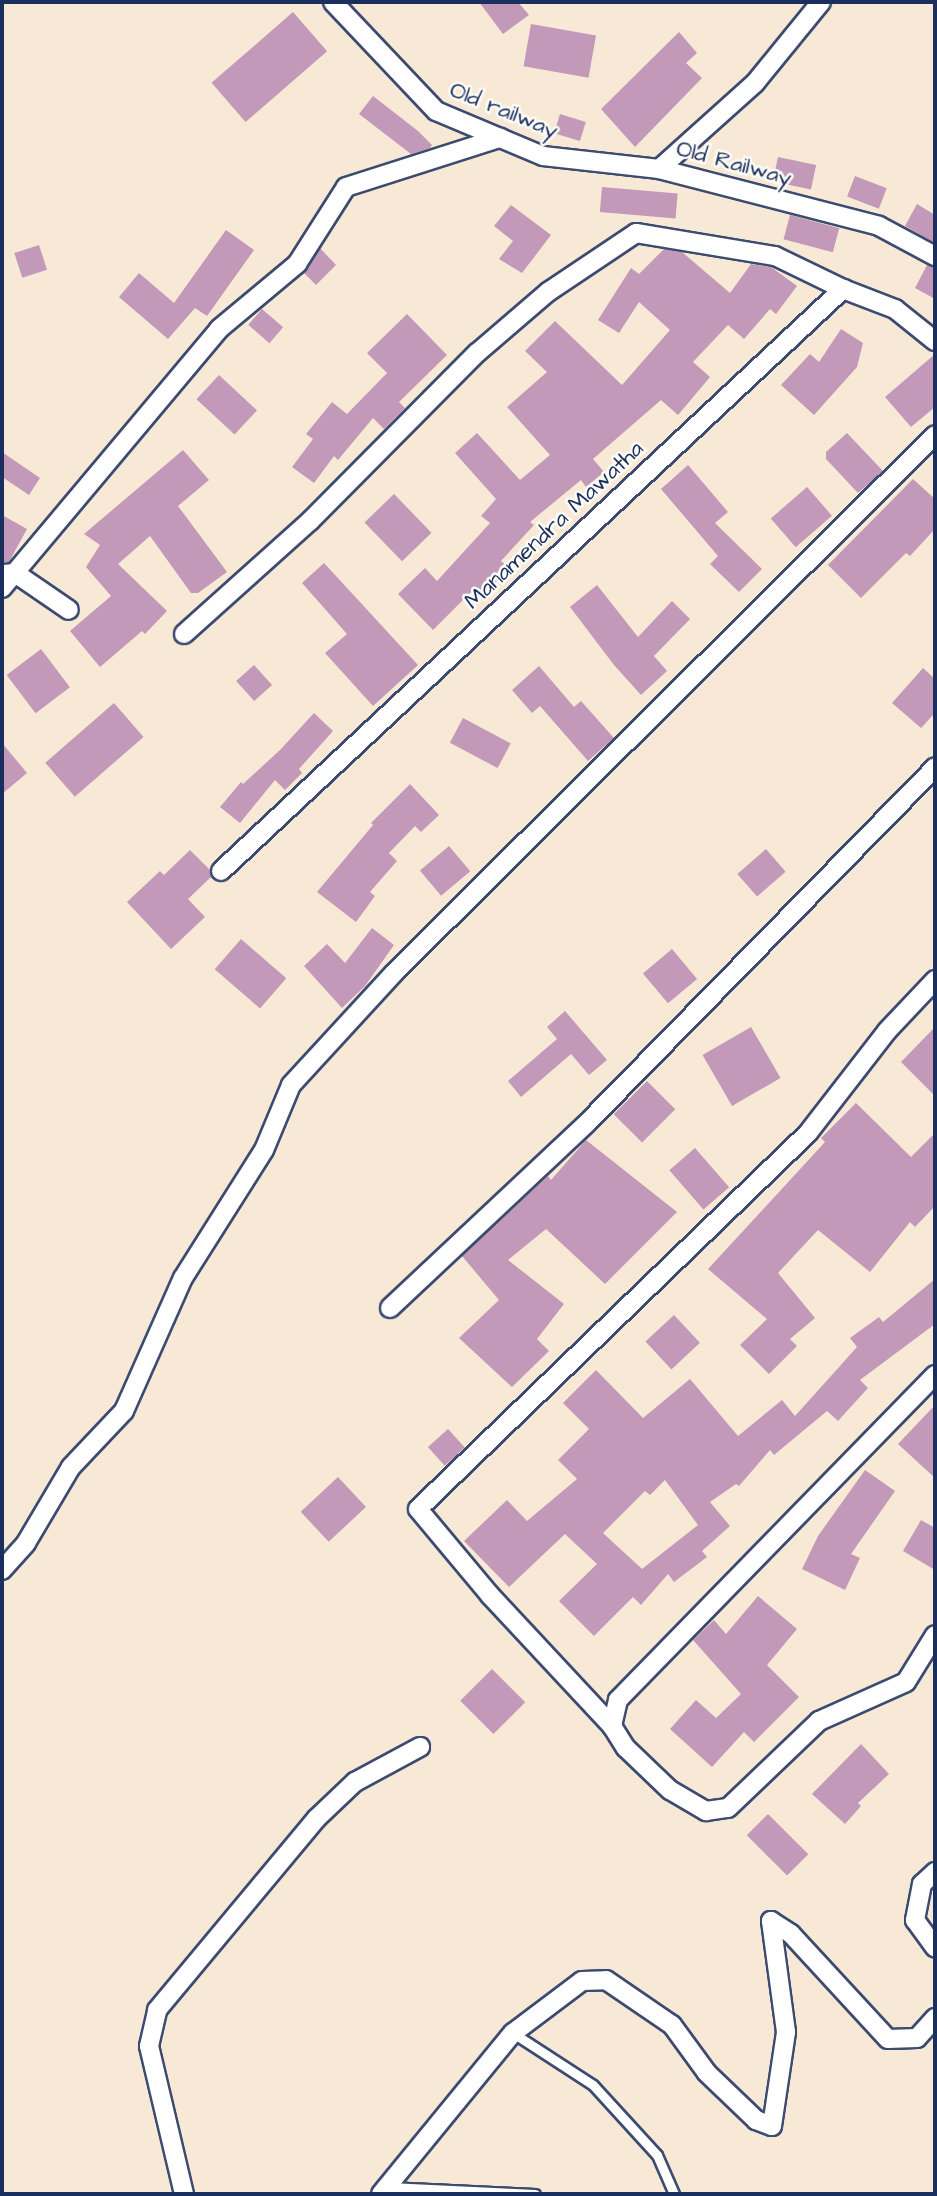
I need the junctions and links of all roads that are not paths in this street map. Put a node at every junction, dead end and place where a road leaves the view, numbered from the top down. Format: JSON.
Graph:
{"nodes":[{"id":1,"x":333,"y":2,"type":"edge"},
{"id":2,"x":821,"y":2,"type":"edge"},
{"id":3,"x":500,"y":138,"type":"junction"},
{"id":4,"x":659,"y":169,"type":"junction"},
{"id":5,"x":935,"y":256,"type":"edge"},
{"id":6,"x":843,"y":289,"type":"junction"},
{"id":7,"x":935,"y":341,"type":"edge"},
{"id":8,"x":935,"y":435,"type":"edge"},
{"id":9,"x":8,"y":573,"type":"edge"},
{"id":10,"x":2,"y":588,"type":"edge"},
{"id":11,"x":69,"y":610,"type":"dead end"},
{"id":12,"x":184,"y":634,"type":"dead end"},
{"id":13,"x":935,"y":766,"type":"edge"},
{"id":14,"x":221,"y":871,"type":"dead end"},
{"id":15,"x":935,"y":980,"type":"edge"},
{"id":16,"x":390,"y":1308,"type":"dead end"},
{"id":17,"x":935,"y":1375,"type":"edge"},
{"id":18,"x":2,"y":1570,"type":"edge"},
{"id":19,"x":935,"y":1635,"type":"edge"},
{"id":20,"x":612,"y":1726,"type":"junction"},
{"id":21,"x":420,"y":1747,"type":"dead end"},
{"id":22,"x":935,"y":1871,"type":"edge"},
{"id":23,"x":935,"y":1948,"type":"edge"},
{"id":24,"x":935,"y":2018,"type":"edge"},
{"id":25,"x":513,"y":2033,"type":"junction"},
{"id":26,"x":385,"y":2191,"type":"edge"},
{"id":27,"x":184,"y":2194,"type":"edge"},
{"id":28,"x":536,"y":2194,"type":"edge"},
{"id":29,"x":674,"y":2194,"type":"edge"}],
"edges":[{"from":1,"to":3,"type":"street","name":"Old railway"},
{"from":2,"to":4,"type":"street","name":"Old Railway"},
{"from":3,"to":4,"type":"street","name":"Old railway"},
{"from":3,"to":9,"type":"street"},
{"from":4,"to":5,"type":"street","name":"Old Railway"},
{"from":6,"to":7,"type":"street"},
{"from":6,"to":12,"type":"street"},
{"from":6,"to":14,"type":"street","name":"Manamendra Mawatha"},
{"from":8,"to":18,"type":"street"},
{"from":9,"to":10,"type":"street"},
{"from":9,"to":11,"type":"street"},
{"from":13,"to":16,"type":"street"},
{"from":15,"to":20,"type":"street"},
{"from":17,"to":20,"type":"street"},
{"from":19,"to":20,"type":"street"},
{"from":21,"to":27,"type":"street"},
{"from":22,"to":23,"type":"street"},
{"from":24,"to":25,"type":"street"},
{"from":25,"to":26,"type":"street"},
{"from":25,"to":29,"type":"lane"},
{"from":26,"to":28,"type":"lane"}]}
